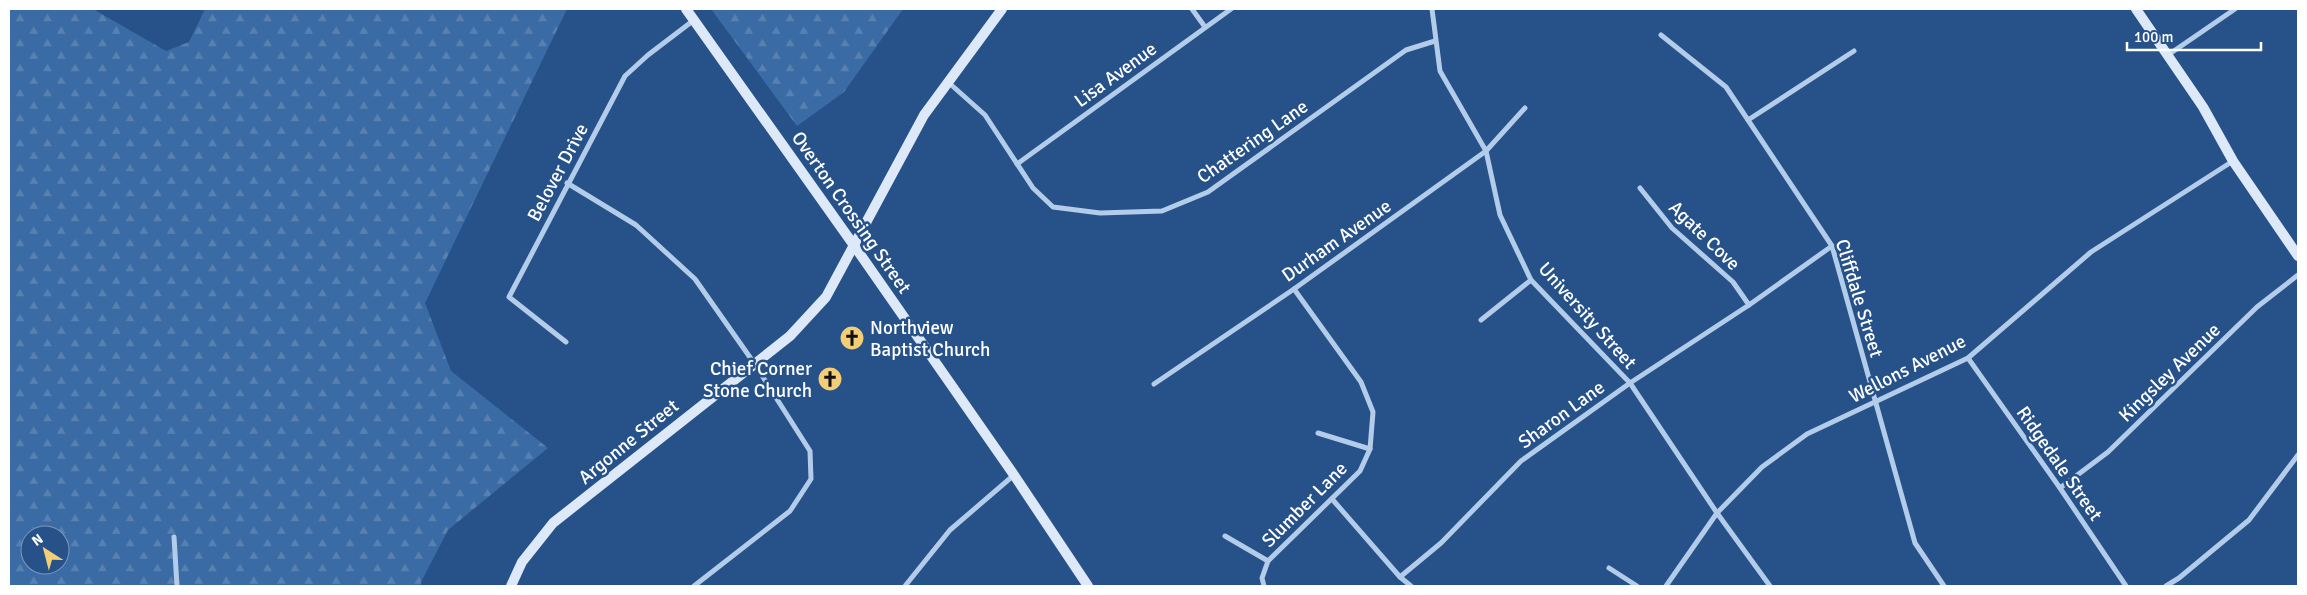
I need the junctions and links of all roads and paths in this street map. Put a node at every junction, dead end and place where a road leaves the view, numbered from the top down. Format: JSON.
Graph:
{"nodes":[{"id":1,"x":686,"y":9,"type":"edge"},
{"id":2,"x":1002,"y":9,"type":"edge"},
{"id":3,"x":1192,"y":9,"type":"edge"},
{"id":4,"x":1231,"y":9,"type":"edge"},
{"id":5,"x":1432,"y":9,"type":"edge"},
{"id":6,"x":2136,"y":9,"type":"edge"},
{"id":7,"x":2235,"y":9,"type":"edge"},
{"id":8,"x":694,"y":20,"type":"junction"},
{"id":9,"x":1205,"y":27,"type":"junction"},
{"id":10,"x":1661,"y":35,"type":"dead end"},
{"id":11,"x":1435,"y":41,"type":"junction"},
{"id":12,"x":1854,"y":51,"type":"dead end"},
{"id":13,"x":2168,"y":56,"type":"junction"},
{"id":14,"x":948,"y":82,"type":"junction"},
{"id":15,"x":1525,"y":108,"type":"dead end"},
{"id":16,"x":1748,"y":120,"type":"junction"},
{"id":17,"x":1486,"y":151,"type":"junction"},
{"id":18,"x":2233,"y":161,"type":"junction"},
{"id":19,"x":1017,"y":164,"type":"junction"},
{"id":20,"x":567,"y":183,"type":"junction"},
{"id":21,"x":1640,"y":188,"type":"dead end"},
{"id":22,"x":853,"y":244,"type":"junction"},
{"id":23,"x":1832,"y":246,"type":"junction"},
{"id":24,"x":2298,"y":256,"type":"edge"},
{"id":25,"x":2298,"y":275,"type":"edge"},
{"id":26,"x":1531,"y":280,"type":"junction"},
{"id":27,"x":1294,"y":289,"type":"junction"},
{"id":28,"x":1749,"y":305,"type":"junction"},
{"id":29,"x":1481,"y":320,"type":"dead end"},
{"id":30,"x":566,"y":342,"type":"dead end"},
{"id":31,"x":1968,"y":358,"type":"junction"},
{"id":32,"x":754,"y":363,"type":"junction"},
{"id":33,"x":1630,"y":383,"type":"junction"},
{"id":34,"x":1154,"y":384,"type":"dead end"},
{"id":35,"x":1876,"y":404,"type":"junction"},
{"id":36,"x":1318,"y":433,"type":"dead end"},
{"id":37,"x":1370,"y":449,"type":"junction"},
{"id":38,"x":2298,"y":456,"type":"edge"},
{"id":39,"x":1014,"y":475,"type":"junction"},
{"id":40,"x":2060,"y":488,"type":"junction"},
{"id":41,"x":1332,"y":499,"type":"junction"},
{"id":42,"x":1716,"y":513,"type":"junction"},
{"id":43,"x":1226,"y":536,"type":"dead end"},
{"id":44,"x":174,"y":537,"type":"dead end"},
{"id":45,"x":1268,"y":561,"type":"junction"},
{"id":46,"x":1609,"y":568,"type":"dead end"},
{"id":47,"x":1400,"y":577,"type":"junction"},
{"id":48,"x":176,"y":586,"type":"edge"},
{"id":49,"x":511,"y":586,"type":"edge"},
{"id":50,"x":694,"y":586,"type":"edge"},
{"id":51,"x":906,"y":586,"type":"edge"},
{"id":52,"x":1088,"y":586,"type":"edge"},
{"id":53,"x":1264,"y":586,"type":"edge"},
{"id":54,"x":1411,"y":586,"type":"edge"},
{"id":55,"x":1637,"y":586,"type":"edge"},
{"id":56,"x":1666,"y":586,"type":"edge"},
{"id":57,"x":1770,"y":586,"type":"edge"},
{"id":58,"x":1944,"y":586,"type":"edge"},
{"id":59,"x":2126,"y":586,"type":"edge"},
{"id":60,"x":2166,"y":586,"type":"edge"}],
"edges":[{"from":1,"to":8,"type":"street","name":"Overton Crossing Street"},
{"from":2,"to":14,"type":"street","name":"Argonne Street"},
{"from":3,"to":9,"type":"street"},
{"from":4,"to":9,"type":"street","name":"Lisa Avenue"},
{"from":5,"to":11,"type":"street","name":"University Street"},
{"from":6,"to":13,"type":"street"},
{"from":7,"to":13,"type":"street"},
{"from":8,"to":20,"type":"street","name":"Belover Drive"},
{"from":8,"to":22,"type":"street","name":"Overton Crossing Street"},
{"from":9,"to":19,"type":"street","name":"Lisa Avenue"},
{"from":10,"to":16,"type":"street","name":"Cliffdale Street"},
{"from":11,"to":17,"type":"street","name":"University Street"},
{"from":11,"to":19,"type":"street","name":"Chattering Lane"},
{"from":12,"to":16,"type":"street"},
{"from":13,"to":18,"type":"street"},
{"from":14,"to":19,"type":"street","name":"Chattering Lane"},
{"from":14,"to":22,"type":"street","name":"Argonne Street"},
{"from":15,"to":17,"type":"street","name":"Durham Avenue"},
{"from":16,"to":23,"type":"street","name":"Cliffdale Street"},
{"from":17,"to":26,"type":"street","name":"University Street"},
{"from":17,"to":27,"type":"street","name":"Durham Avenue"},
{"from":18,"to":24,"type":"street"},
{"from":18,"to":31,"type":"street","name":"Wellons Avenue"},
{"from":20,"to":30,"type":"street","name":"Belover Drive"},
{"from":20,"to":32,"type":"street"},
{"from":21,"to":28,"type":"street","name":"Agate Cove"},
{"from":22,"to":32,"type":"street","name":"Argonne Street"},
{"from":22,"to":39,"type":"street","name":"Overton Crossing Street"},
{"from":23,"to":28,"type":"street","name":"Sharon Lane"},
{"from":23,"to":35,"type":"street","name":"Cliffdale Street"},
{"from":25,"to":40,"type":"street","name":"Kingsley Avenue"},
{"from":26,"to":29,"type":"street"},
{"from":26,"to":33,"type":"street","name":"University Street"},
{"from":27,"to":34,"type":"street","name":"Durham Avenue"},
{"from":27,"to":37,"type":"street","name":"Slumber Lane"},
{"from":28,"to":33,"type":"street","name":"Sharon Lane"},
{"from":31,"to":35,"type":"street","name":"Wellons Avenue"},
{"from":31,"to":40,"type":"street","name":"Ridgedale Street"},
{"from":32,"to":49,"type":"street","name":"Argonne Street"},
{"from":32,"to":50,"type":"street"},
{"from":33,"to":42,"type":"street","name":"University Street"},
{"from":33,"to":47,"type":"street","name":"Sharon Lane"},
{"from":35,"to":42,"type":"street","name":"Wellons Avenue"},
{"from":35,"to":58,"type":"street","name":"Cliffdale Street"},
{"from":36,"to":37,"type":"street"},
{"from":37,"to":41,"type":"street","name":"Slumber Lane"},
{"from":38,"to":60,"type":"street"},
{"from":39,"to":51,"type":"street"},
{"from":39,"to":52,"type":"street","name":"Overton Crossing Street"},
{"from":40,"to":59,"type":"street","name":"Ridgedale Street"},
{"from":41,"to":45,"type":"street","name":"Slumber Lane"},
{"from":41,"to":47,"type":"street"},
{"from":42,"to":56,"type":"street","name":"Wellons Avenue"},
{"from":42,"to":57,"type":"street","name":"University Street"},
{"from":43,"to":45,"type":"street"},
{"from":44,"to":48,"type":"street"},
{"from":45,"to":53,"type":"street","name":"Slumber Lane"},
{"from":46,"to":55,"type":"street"},
{"from":47,"to":54,"type":"street"}]}
